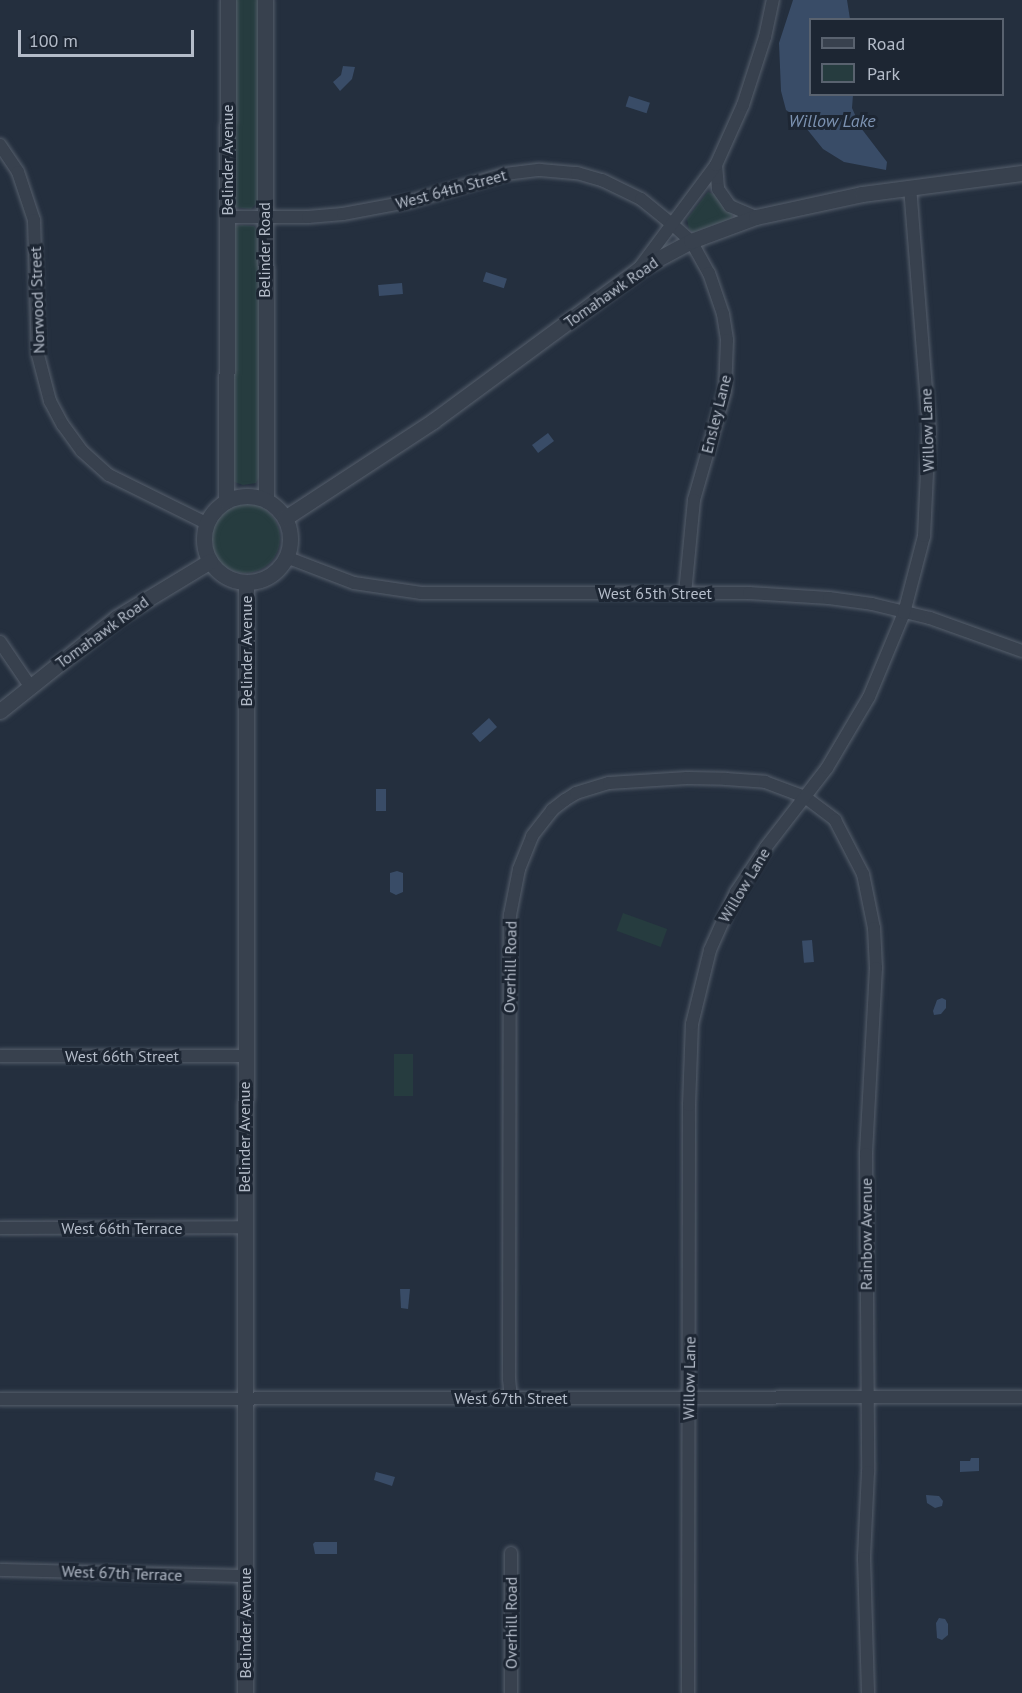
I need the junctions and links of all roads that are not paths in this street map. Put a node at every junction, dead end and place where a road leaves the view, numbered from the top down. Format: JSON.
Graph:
{"nodes":[{"id":1,"x":228,"y":0,"type":"edge"},
{"id":2,"x":265,"y":0,"type":"edge"},
{"id":3,"x":772,"y":0,"type":"edge"},
{"id":4,"x":0,"y":145,"type":"edge"},
{"id":5,"x":716,"y":165,"type":"junction"},
{"id":6,"x":1022,"y":173,"type":"edge"},
{"id":7,"x":910,"y":188,"type":"junction"},
{"id":8,"x":227,"y":217,"type":"junction"},
{"id":9,"x":756,"y":217,"type":"junction"},
{"id":10,"x":264,"y":218,"type":"junction"},
{"id":11,"x":673,"y":225,"type":"junction"},
{"id":12,"x":691,"y":241,"type":"junction"},
{"id":13,"x":639,"y":268,"type":"junction"},
{"id":14,"x":266,"y":500,"type":"junction"},
{"id":15,"x":226,"y":501,"type":"junction"},
{"id":16,"x":285,"y":518,"type":"junction"},
{"id":17,"x":206,"y":523,"type":"junction"},
{"id":18,"x":286,"y":557,"type":"junction"},
{"id":19,"x":210,"y":561,"type":"junction"},
{"id":20,"x":246,"y":582,"type":"junction"},
{"id":21,"x":685,"y":593,"type":"junction"},
{"id":22,"x":904,"y":613,"type":"junction"},
{"id":23,"x":0,"y":642,"type":"edge"},
{"id":24,"x":1022,"y":651,"type":"edge"},
{"id":25,"x":30,"y":686,"type":"junction"},
{"id":26,"x":0,"y":711,"type":"edge"},
{"id":27,"x":805,"y":796,"type":"junction"},
{"id":28,"x":0,"y":1056,"type":"edge"},
{"id":29,"x":244,"y":1056,"type":"junction"},
{"id":30,"x":244,"y":1227,"type":"junction"},
{"id":31,"x":0,"y":1228,"type":"edge"},
{"id":32,"x":867,"y":1396,"type":"junction"},
{"id":33,"x":689,"y":1397,"type":"junction"},
{"id":34,"x":1022,"y":1397,"type":"edge"},
{"id":35,"x":244,"y":1398,"type":"junction"},
{"id":36,"x":511,"y":1398,"type":"junction"},
{"id":37,"x":0,"y":1399,"type":"edge"},
{"id":38,"x":511,"y":1553,"type":"dead end"},
{"id":39,"x":0,"y":1570,"type":"edge"},
{"id":40,"x":245,"y":1576,"type":"junction"},
{"id":41,"x":245,"y":1693,"type":"edge"},
{"id":42,"x":511,"y":1693,"type":"edge"},
{"id":43,"x":688,"y":1693,"type":"edge"},
{"id":44,"x":868,"y":1693,"type":"edge"}],
"edges":[{"from":1,"to":8,"type":"street","name":"Belinder Avenue"},
{"from":2,"to":10,"type":"street","name":"Belinder Road"},
{"from":3,"to":5,"type":"street"},
{"from":4,"to":17,"type":"street","name":"Norwood Street"},
{"from":5,"to":9,"type":"street"},
{"from":5,"to":11,"type":"street"},
{"from":6,"to":7,"type":"street","name":"Tomahawk Road"},
{"from":7,"to":9,"type":"street","name":"Tomahawk Road"},
{"from":7,"to":22,"type":"street","name":"Willow Lane"},
{"from":8,"to":10,"type":"street","name":"West 64th Street"},
{"from":8,"to":15,"type":"street","name":"Belinder Avenue"},
{"from":9,"to":12,"type":"street","name":"Tomahawk Road"},
{"from":10,"to":11,"type":"street","name":"West 64th Street"},
{"from":10,"to":14,"type":"street","name":"Belinder Road"},
{"from":11,"to":12,"type":"street","name":"West 64th Street"},
{"from":11,"to":13,"type":"street"},
{"from":12,"to":13,"type":"street","name":"Tomahawk Road"},
{"from":12,"to":21,"type":"street","name":"Ensley Lane"},
{"from":13,"to":16,"type":"street","name":"Tomahawk Road"},
{"from":14,"to":15,"type":"street"},
{"from":14,"to":16,"type":"street"},
{"from":15,"to":17,"type":"street"},
{"from":16,"to":18,"type":"street"},
{"from":17,"to":19,"type":"street"},
{"from":18,"to":20,"type":"street"},
{"from":18,"to":21,"type":"street","name":"West 65th Street"},
{"from":19,"to":20,"type":"street"},
{"from":19,"to":25,"type":"street","name":"Tomahawk Road"},
{"from":20,"to":29,"type":"street","name":"Belinder Avenue"},
{"from":21,"to":22,"type":"street","name":"West 65th Street"},
{"from":22,"to":24,"type":"street","name":"West 65th Street"},
{"from":22,"to":27,"type":"street","name":"Willow Lane"},
{"from":23,"to":25,"type":"street"},
{"from":25,"to":26,"type":"street","name":"Tomahawk Road"},
{"from":27,"to":32,"type":"street","name":"Rainbow Avenue"},
{"from":27,"to":33,"type":"street","name":"Willow Lane"},
{"from":27,"to":36,"type":"street","name":"Overhill Road"},
{"from":28,"to":29,"type":"street","name":"West 66th Street"},
{"from":29,"to":30,"type":"street","name":"Belinder Avenue"},
{"from":30,"to":31,"type":"street","name":"West 66th Terrace"},
{"from":30,"to":35,"type":"street","name":"Belinder Avenue"},
{"from":32,"to":33,"type":"street","name":"West 67th Street"},
{"from":32,"to":34,"type":"street","name":"West 67th Street"},
{"from":32,"to":44,"type":"street","name":"Rainbow Avenue"},
{"from":33,"to":36,"type":"street","name":"West 67th Street"},
{"from":33,"to":43,"type":"street","name":"Willow Lane"},
{"from":35,"to":36,"type":"street","name":"West 67th Street"},
{"from":35,"to":37,"type":"street","name":"West 67th Street"},
{"from":35,"to":40,"type":"street","name":"Belinder Avenue"},
{"from":38,"to":42,"type":"street","name":"Overhill Road"},
{"from":39,"to":40,"type":"street","name":"West 67th Terrace"},
{"from":40,"to":41,"type":"street","name":"Belinder Avenue"}]}
